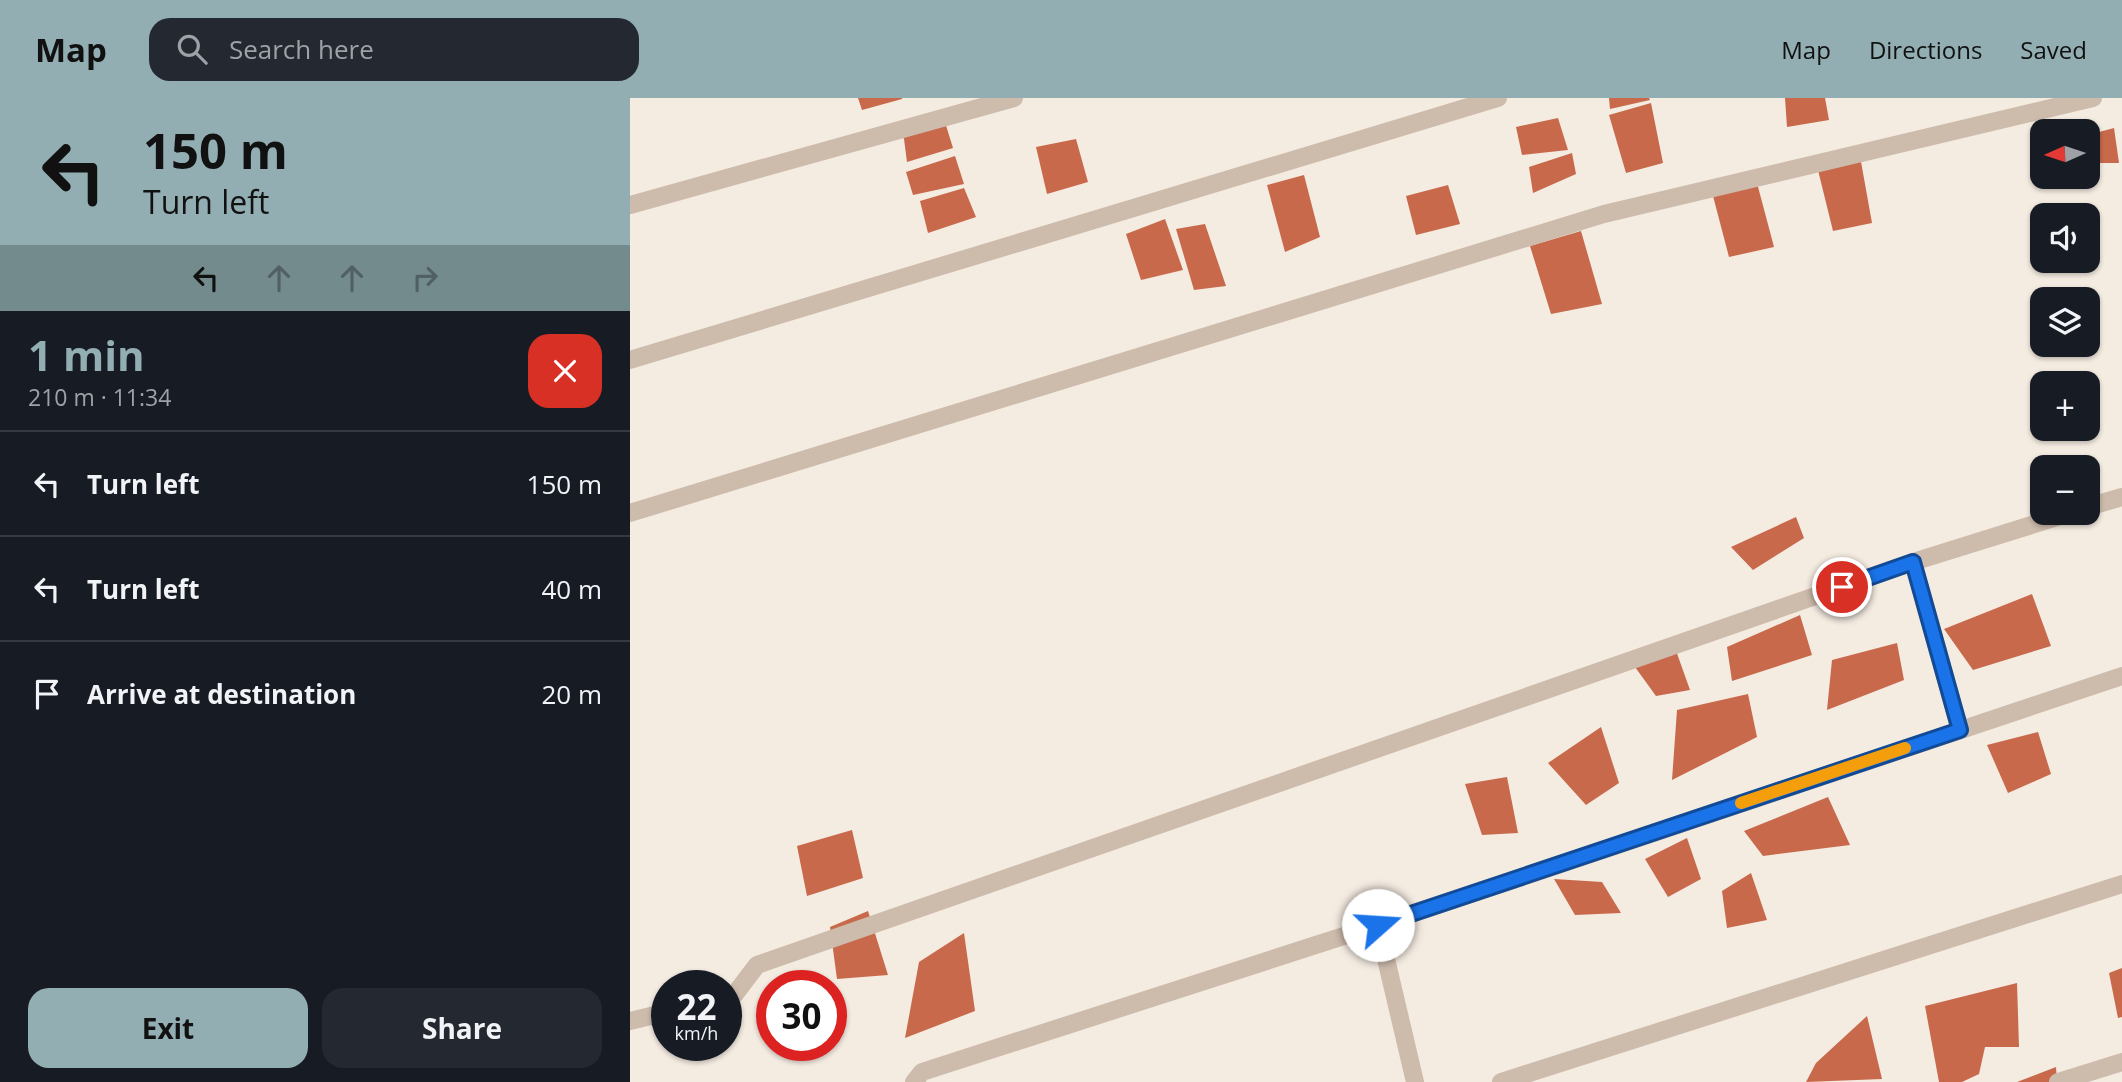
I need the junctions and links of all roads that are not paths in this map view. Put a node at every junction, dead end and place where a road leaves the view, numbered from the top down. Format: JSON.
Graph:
{"nodes":[{"id":1,"x":1014,"y":98,"type":"edge"},
{"id":2,"x":1498,"y":98,"type":"edge"},
{"id":3,"x":2093,"y":98,"type":"edge"},
{"id":4,"x":1460,"y":103,"type":"edge"},
{"id":5,"x":630,"y":205,"type":"edge"},
{"id":6,"x":630,"y":360,"type":"edge"},
{"id":7,"x":2122,"y":497,"type":"edge"},
{"id":8,"x":2100,"y":503,"type":"edge"},
{"id":9,"x":630,"y":513,"type":"edge"},
{"id":10,"x":2032,"y":525,"type":"edge"},
{"id":11,"x":1913,"y":562,"type":"junction"},
{"id":12,"x":2122,"y":676,"type":"edge"},
{"id":13,"x":1960,"y":730,"type":"junction"},
{"id":14,"x":2122,"y":884,"type":"edge"},
{"id":15,"x":1378,"y":925,"type":"junction"},
{"id":16,"x":742,"y":985,"type":"edge"},
{"id":17,"x":651,"y":1016,"type":"edge"},
{"id":18,"x":630,"y":1021,"type":"edge"},
{"id":19,"x":2122,"y":1062,"type":"edge"},
{"id":20,"x":914,"y":1082,"type":"edge"},
{"id":21,"x":1415,"y":1082,"type":"edge"},
{"id":22,"x":1501,"y":1082,"type":"edge"},
{"id":23,"x":2057,"y":1082,"type":"edge"}],
"edges":[{"from":1,"to":5,"type":"street"},
{"from":2,"to":4,"type":"street"},
{"from":3,"to":9,"type":"street"},
{"from":4,"to":6,"type":"street"},
{"from":7,"to":8,"type":"street"},
{"from":10,"to":11,"type":"street"},
{"from":11,"to":13,"type":"street"},
{"from":11,"to":16,"type":"street"},
{"from":12,"to":13,"type":"street"},
{"from":13,"to":15,"type":"street"},
{"from":14,"to":22,"type":"street"},
{"from":15,"to":20,"type":"street"},
{"from":15,"to":21,"type":"street"},
{"from":17,"to":18,"type":"street"},
{"from":19,"to":23,"type":"street"}]}
